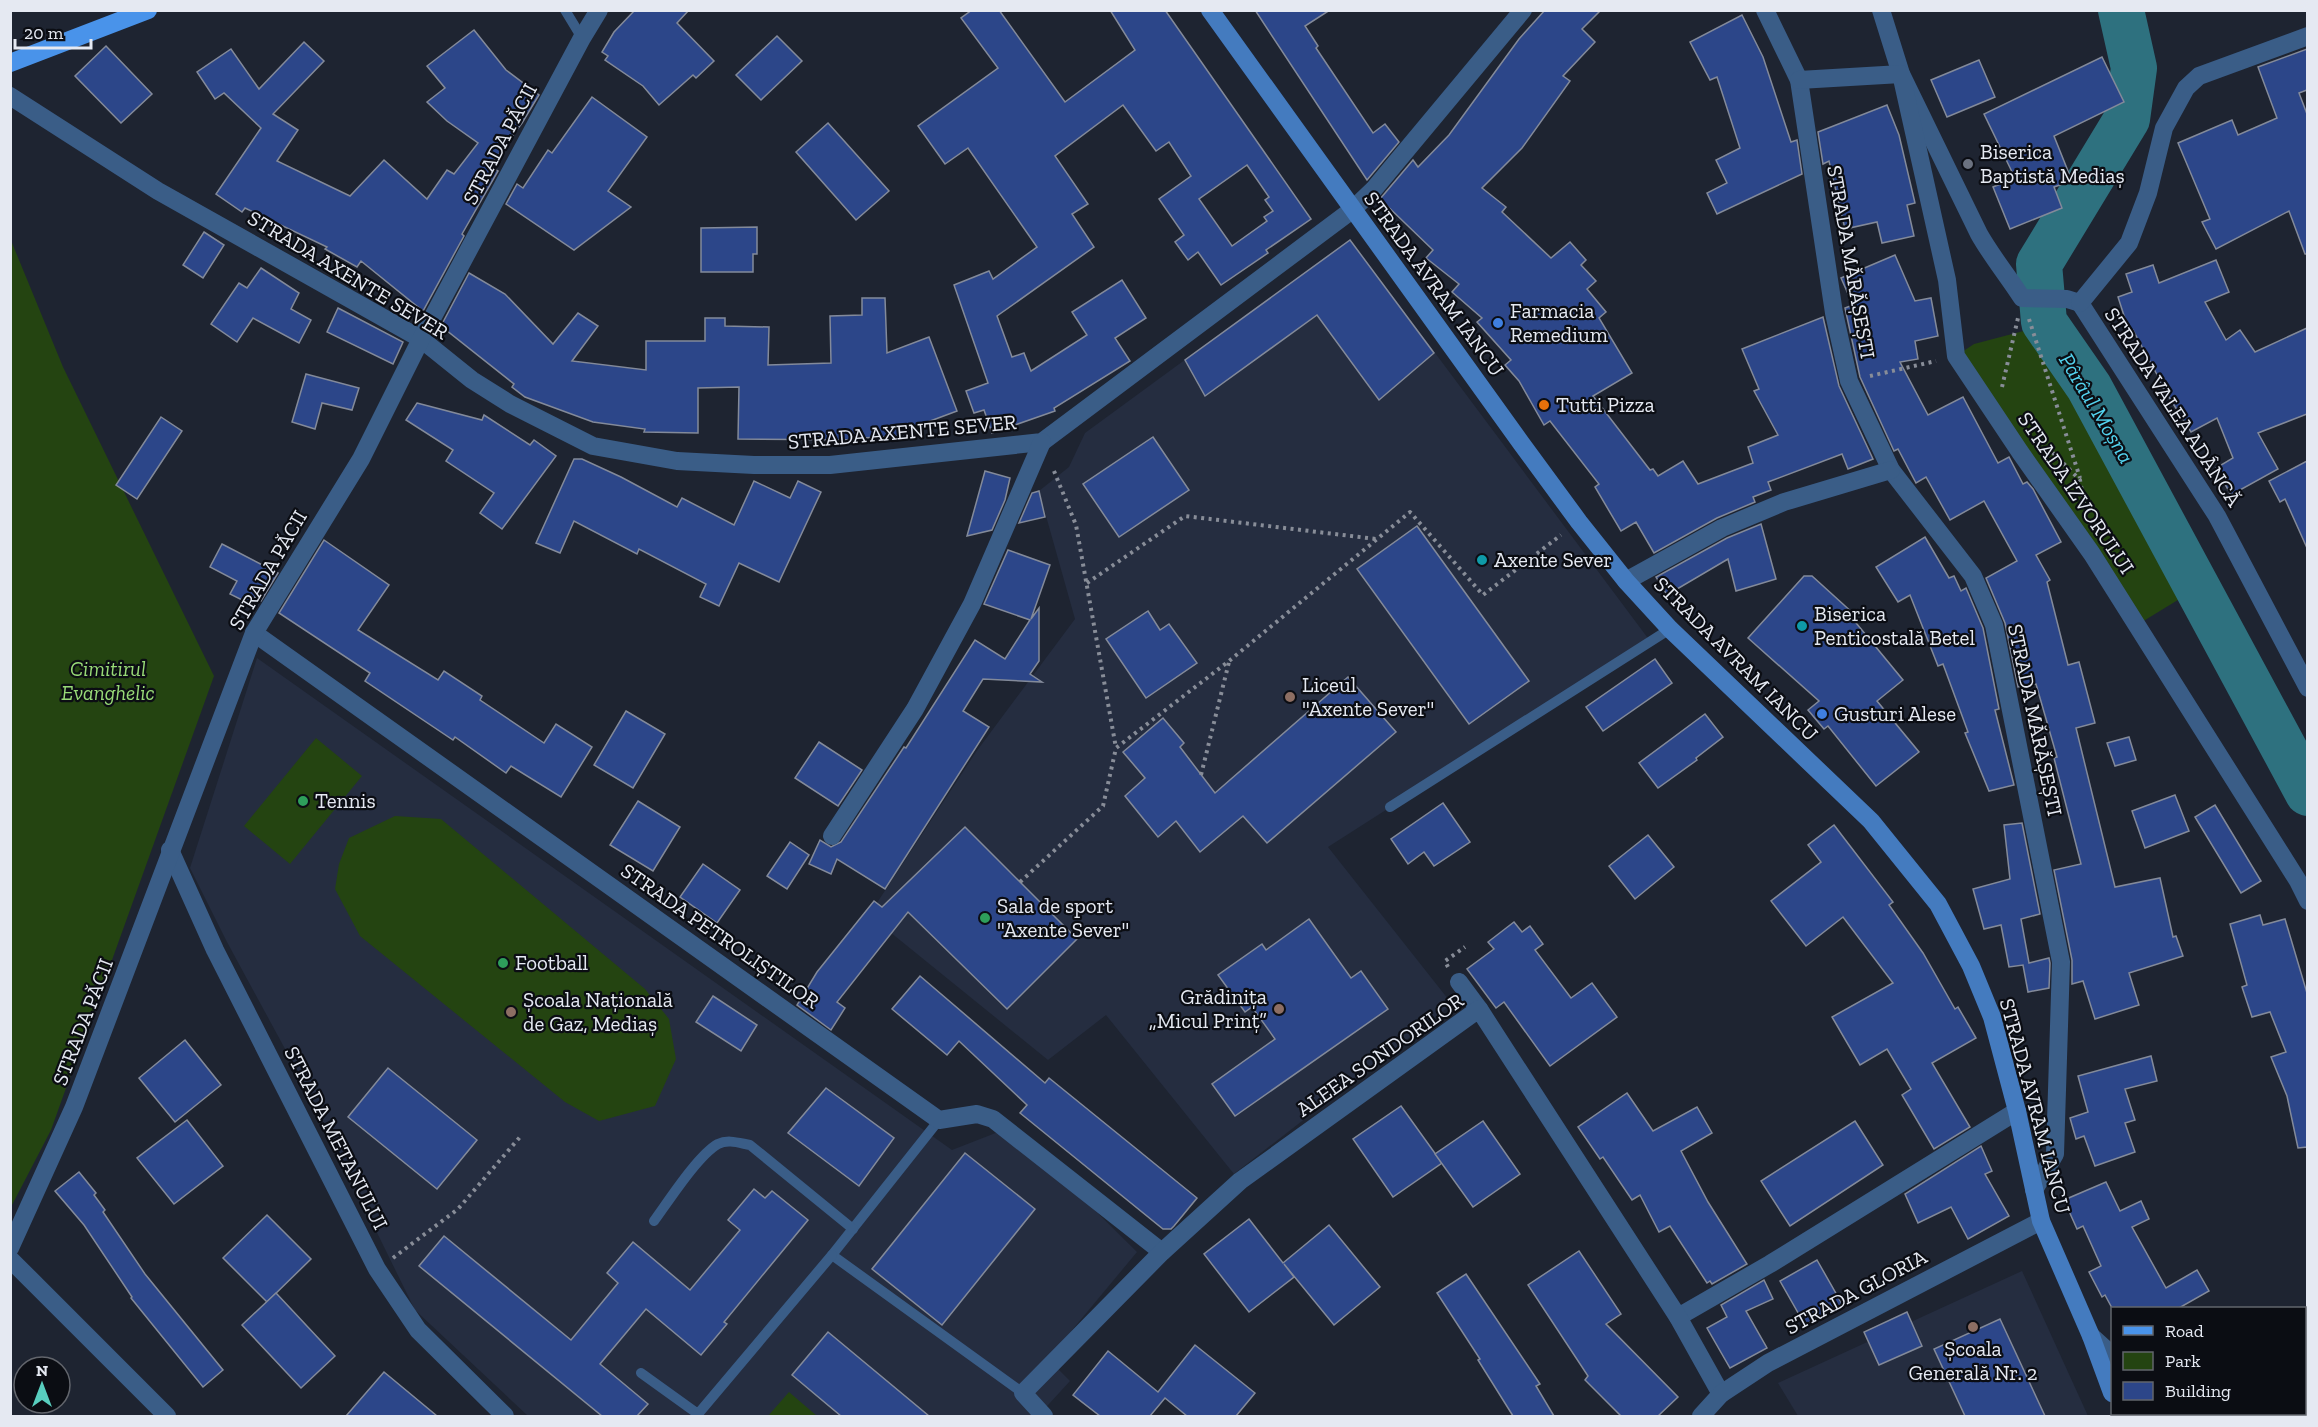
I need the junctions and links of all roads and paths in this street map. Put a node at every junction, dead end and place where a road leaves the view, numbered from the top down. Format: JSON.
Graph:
{"nodes":[{"id":1,"x":148,"y":10,"type":"edge"},
{"id":2,"x":565,"y":10,"type":"edge"},
{"id":3,"x":599,"y":10,"type":"edge"},
{"id":4,"x":1210,"y":10,"type":"edge"},
{"id":5,"x":1523,"y":10,"type":"edge"},
{"id":6,"x":1765,"y":10,"type":"edge"},
{"id":7,"x":1881,"y":10,"type":"edge"},
{"id":8,"x":2307,"y":36,"type":"edge"},
{"id":9,"x":582,"y":38,"type":"junction"},
{"id":10,"x":10,"y":63,"type":"edge"},
{"id":11,"x":1901,"y":74,"type":"junction"},
{"id":12,"x":1798,"y":80,"type":"junction"},
{"id":13,"x":10,"y":96,"type":"edge"},
{"id":14,"x":1352,"y":210,"type":"junction"},
{"id":15,"x":2022,"y":298,"type":"junction"},
{"id":16,"x":2073,"y":301,"type":"junction"},
{"id":17,"x":421,"y":339,"type":"junction"},
{"id":18,"x":1956,"y":356,"type":"junction"},
{"id":19,"x":1849,"y":381,"type":"junction"},
{"id":20,"x":2002,"y":388,"type":"dead end"},
{"id":21,"x":1042,"y":442,"type":"junction"},
{"id":22,"x":1891,"y":470,"type":"junction"},
{"id":23,"x":2080,"y":480,"type":"dead end"},
{"id":24,"x":1578,"y":522,"type":"junction"},
{"id":25,"x":1376,"y":539,"type":"junction"},
{"id":26,"x":1626,"y":581,"type":"junction"},
{"id":27,"x":1087,"y":583,"type":"junction"},
{"id":28,"x":1670,"y":629,"type":"junction"},
{"id":29,"x":254,"y":633,"type":"junction"},
{"id":30,"x":1229,"y":661,"type":"junction"},
{"id":31,"x":2307,"y":688,"type":"edge"},
{"id":32,"x":1116,"y":748,"type":"junction"},
{"id":33,"x":1201,"y":775,"type":"dead end"},
{"id":34,"x":1390,"y":807,"type":"dead end"},
{"id":35,"x":832,"y":836,"type":"dead end"},
{"id":36,"x":170,"y":850,"type":"junction"},
{"id":37,"x":1020,"y":882,"type":"dead end"},
{"id":38,"x":2307,"y":901,"type":"edge"},
{"id":39,"x":1465,"y":946,"type":"dead end"},
{"id":40,"x":1445,"y":962,"type":"dead end"},
{"id":41,"x":1459,"y":982,"type":"dead end"},
{"id":42,"x":1479,"y":1009,"type":"junction"},
{"id":43,"x":2017,"y":1111,"type":"junction"},
{"id":44,"x":939,"y":1120,"type":"junction"},
{"id":45,"x":520,"y":1137,"type":"dead end"},
{"id":46,"x":2034,"y":1190,"type":"junction"},
{"id":47,"x":654,"y":1221,"type":"dead end"},
{"id":48,"x":2041,"y":1221,"type":"junction"},
{"id":49,"x":853,"y":1229,"type":"junction"},
{"id":50,"x":10,"y":1248,"type":"edge"},
{"id":51,"x":1162,"y":1252,"type":"junction"},
{"id":52,"x":832,"y":1256,"type":"junction"},
{"id":53,"x":10,"y":1259,"type":"edge"},
{"id":54,"x":377,"y":1269,"type":"junction"},
{"id":55,"x":1678,"y":1317,"type":"junction"},
{"id":56,"x":2091,"y":1336,"type":"junction"},
{"id":57,"x":2111,"y":1354,"type":"edge"},
{"id":58,"x":641,"y":1373,"type":"dead end"},
{"id":59,"x":2111,"y":1390,"type":"edge"},
{"id":60,"x":1023,"y":1393,"type":"junction"},
{"id":61,"x":1721,"y":1394,"type":"junction"},
{"id":62,"x":167,"y":1416,"type":"edge"},
{"id":63,"x":505,"y":1416,"type":"edge"},
{"id":64,"x":1044,"y":1416,"type":"edge"},
{"id":65,"x":1701,"y":1416,"type":"edge"}],
"edges":[{"from":1,"to":10,"type":"main road"},
{"from":2,"to":9,"type":"lane"},
{"from":3,"to":9,"type":"street","name":"STRADA PĂCII"},
{"from":4,"to":14,"type":"main road","name":"STRADA AVRAM IANCU"},
{"from":5,"to":14,"type":"street","name":"STRADA AXENTE SEVER"},
{"from":6,"to":12,"type":"street","name":"STRADA MĂRĂȘEȘTI"},
{"from":7,"to":11,"type":"street","name":"STRADA IZVORULUI"},
{"from":8,"to":16,"type":"street","name":"STRADA VALEA ADÂNCĂ"},
{"from":9,"to":17,"type":"street","name":"STRADA PĂCII"},
{"from":11,"to":12,"type":"street"},
{"from":11,"to":15,"type":"street","name":"STRADA IZVORULUI"},
{"from":11,"to":18,"type":"street","name":"STRADA IZVORULUI"},
{"from":12,"to":19,"type":"street","name":"STRADA MĂRĂȘEȘTI"},
{"from":13,"to":17,"type":"street","name":"STRADA AXENTE SEVER"},
{"from":14,"to":21,"type":"street","name":"STRADA AXENTE SEVER"},
{"from":14,"to":24,"type":"main road","name":"STRADA AVRAM IANCU"},
{"from":15,"to":16,"type":"street"},
{"from":15,"to":20,"type":"path"},
{"from":15,"to":23,"type":"path"},
{"from":16,"to":31,"type":"street","name":"STRADA VALEA ADÂNCĂ"},
{"from":17,"to":21,"type":"street","name":"STRADA AXENTE SEVER"},
{"from":17,"to":29,"type":"street","name":"STRADA PĂCII"},
{"from":18,"to":19,"type":"path"},
{"from":18,"to":38,"type":"street","name":"STRADA IZVORULUI"},
{"from":19,"to":22,"type":"street","name":"STRADA MĂRĂȘEȘTI"},
{"from":21,"to":27,"type":"path"},
{"from":21,"to":35,"type":"street"},
{"from":22,"to":26,"type":"street"},
{"from":22,"to":46,"type":"street","name":"STRADA MĂRĂȘEȘTI"},
{"from":24,"to":25,"type":"path"},
{"from":24,"to":26,"type":"main road","name":"STRADA AVRAM IANCU"},
{"from":25,"to":27,"type":"path"},
{"from":25,"to":30,"type":"path"},
{"from":26,"to":28,"type":"main road","name":"STRADA AVRAM IANCU"},
{"from":27,"to":32,"type":"path"},
{"from":28,"to":34,"type":"lane"},
{"from":28,"to":43,"type":"main road","name":"STRADA AVRAM IANCU"},
{"from":29,"to":36,"type":"street","name":"STRADA PĂCII"},
{"from":29,"to":44,"type":"street","name":"STRADA PETROLIȘTILOR"},
{"from":30,"to":32,"type":"path"},
{"from":30,"to":33,"type":"path"},
{"from":32,"to":37,"type":"path"},
{"from":36,"to":50,"type":"street","name":"STRADA PĂCII"},
{"from":36,"to":54,"type":"street","name":"STRADA METANULUI"},
{"from":39,"to":40,"type":"path"},
{"from":41,"to":42,"type":"street"},
{"from":42,"to":51,"type":"street","name":"ALEEA SONDORILOR"},
{"from":42,"to":55,"type":"street","name":"ALEEA SONDORILOR"},
{"from":43,"to":46,"type":"main road","name":"STRADA AVRAM IANCU"},
{"from":43,"to":55,"type":"street"},
{"from":44,"to":49,"type":"lane"},
{"from":44,"to":51,"type":"street"},
{"from":45,"to":54,"type":"path"},
{"from":46,"to":48,"type":"main road","name":"STRADA AVRAM IANCU"},
{"from":47,"to":49,"type":"lane"},
{"from":48,"to":56,"type":"main road","name":"STRADA AVRAM IANCU"},
{"from":48,"to":61,"type":"street","name":"STRADA GLORIA"},
{"from":49,"to":52,"type":"lane"},
{"from":51,"to":60,"type":"street","name":"ALEEA SONDORILOR"},
{"from":52,"to":58,"type":"lane"},
{"from":52,"to":60,"type":"lane"},
{"from":53,"to":62,"type":"street"},
{"from":54,"to":63,"type":"street","name":"STRADA METANULUI"},
{"from":55,"to":61,"type":"street","name":"ALEEA SONDORILOR"},
{"from":56,"to":57,"type":"street"},
{"from":56,"to":59,"type":"main road","name":"STRADA AVRAM IANCU"},
{"from":60,"to":64,"type":"street"},
{"from":61,"to":65,"type":"street","name":"STRADA GLORIA"}]}
